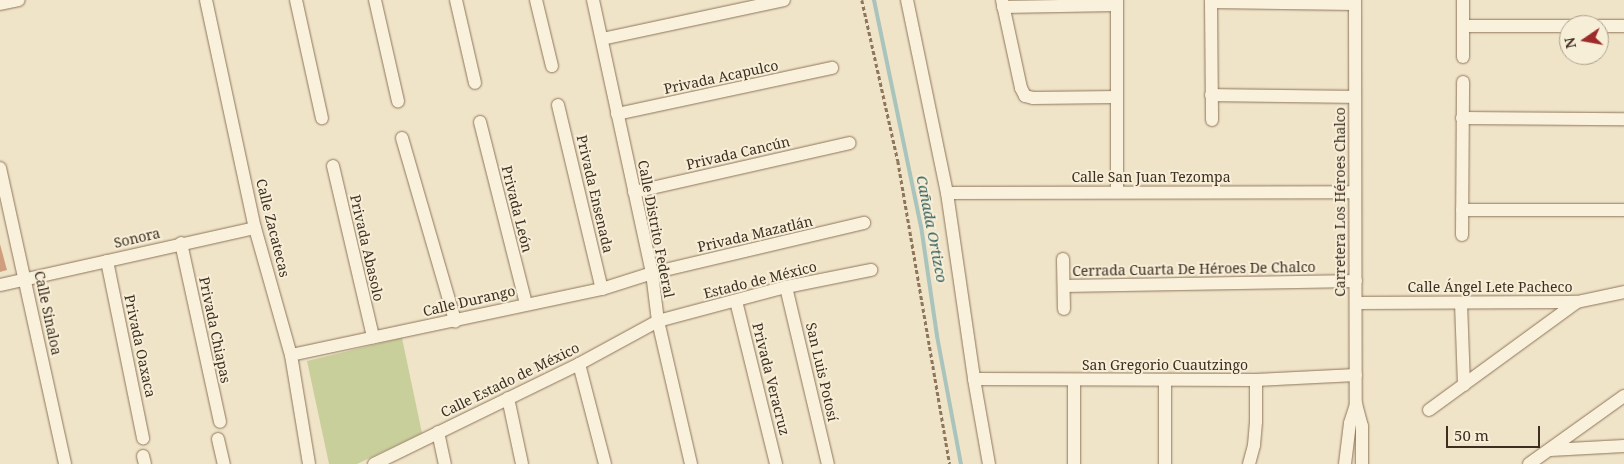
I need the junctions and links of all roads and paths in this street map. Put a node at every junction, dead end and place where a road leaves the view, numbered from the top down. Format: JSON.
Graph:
{"nodes":[{"id":1,"x":18,"y":0,"type":"edge"},
{"id":2,"x":206,"y":0,"type":"edge"},
{"id":3,"x":296,"y":0,"type":"edge"},
{"id":4,"x":375,"y":0,"type":"edge"},
{"id":5,"x":456,"y":0,"type":"edge"},
{"id":6,"x":536,"y":0,"type":"edge"},
{"id":7,"x":593,"y":0,"type":"edge"},
{"id":8,"x":784,"y":0,"type":"edge"},
{"id":9,"x":862,"y":0,"type":"edge"},
{"id":10,"x":907,"y":0,"type":"edge"},
{"id":11,"x":1463,"y":0,"type":"edge"},
{"id":12,"x":1211,"y":1,"type":"edge"},
{"id":13,"x":1355,"y":2,"type":"edge"},
{"id":14,"x":1003,"y":3,"type":"edge"},
{"id":15,"x":1117,"y":3,"type":"edge"},
{"id":16,"x":0,"y":4,"type":"edge"},
{"id":17,"x":1463,"y":26,"type":"junction"},
{"id":18,"x":1559,"y":26,"type":"edge"},
{"id":19,"x":1609,"y":26,"type":"edge"},
{"id":20,"x":1624,"y":26,"type":"edge"},
{"id":21,"x":602,"y":39,"type":"junction"},
{"id":22,"x":1463,"y":56,"type":"dead end"},
{"id":23,"x":552,"y":66,"type":"dead end"},
{"id":24,"x":832,"y":68,"type":"dead end"},
{"id":25,"x":1462,"y":82,"type":"dead end"},
{"id":26,"x":475,"y":84,"type":"dead end"},
{"id":27,"x":1211,"y":95,"type":"junction"},
{"id":28,"x":1117,"y":97,"type":"junction"},
{"id":29,"x":1355,"y":97,"type":"junction"},
{"id":30,"x":398,"y":101,"type":"dead end"},
{"id":31,"x":558,"y":105,"type":"dead end"},
{"id":32,"x":617,"y":114,"type":"junction"},
{"id":33,"x":322,"y":118,"type":"dead end"},
{"id":34,"x":1462,"y":118,"type":"junction"},
{"id":35,"x":1624,"y":119,"type":"edge"},
{"id":36,"x":1212,"y":120,"type":"dead end"},
{"id":37,"x":480,"y":122,"type":"dead end"},
{"id":38,"x":402,"y":138,"type":"dead end"},
{"id":39,"x":850,"y":143,"type":"dead end"},
{"id":40,"x":332,"y":166,"type":"dead end"},
{"id":41,"x":0,"y":168,"type":"edge"},
{"id":42,"x":634,"y":192,"type":"junction"},
{"id":43,"x":1117,"y":192,"type":"junction"},
{"id":44,"x":1355,"y":192,"type":"junction"},
{"id":45,"x":947,"y":193,"type":"junction"},
{"id":46,"x":1462,"y":210,"type":"junction"},
{"id":47,"x":1624,"y":210,"type":"edge"},
{"id":48,"x":864,"y":224,"type":"dead end"},
{"id":49,"x":256,"y":228,"type":"junction"},
{"id":50,"x":1462,"y":235,"type":"dead end"},
{"id":51,"x":181,"y":244,"type":"junction"},
{"id":52,"x":1063,"y":259,"type":"dead end"},
{"id":53,"x":107,"y":261,"type":"junction"},
{"id":54,"x":871,"y":270,"type":"dead end"},
{"id":55,"x":652,"y":273,"type":"junction"},
{"id":56,"x":26,"y":280,"type":"junction"},
{"id":57,"x":1356,"y":281,"type":"junction"},
{"id":58,"x":0,"y":285,"type":"edge"},
{"id":59,"x":1064,"y":286,"type":"junction"},
{"id":60,"x":786,"y":288,"type":"junction"},
{"id":61,"x":602,"y":290,"type":"junction"},
{"id":62,"x":1624,"y":292,"type":"edge"},
{"id":63,"x":736,"y":301,"type":"junction"},
{"id":64,"x":1578,"y":302,"type":"junction"},
{"id":65,"x":1356,"y":303,"type":"junction"},
{"id":66,"x":1461,"y":303,"type":"junction"},
{"id":67,"x":526,"y":304,"type":"junction"},
{"id":68,"x":1064,"y":309,"type":"dead end"},
{"id":69,"x":455,"y":321,"type":"junction"},
{"id":70,"x":658,"y":321,"type":"junction"},
{"id":71,"x":373,"y":337,"type":"junction"},
{"id":72,"x":291,"y":355,"type":"junction"},
{"id":73,"x":579,"y":364,"type":"junction"},
{"id":74,"x":1356,"y":375,"type":"junction"},
{"id":75,"x":974,"y":379,"type":"junction"},
{"id":76,"x":1074,"y":380,"type":"junction"},
{"id":77,"x":1165,"y":380,"type":"junction"},
{"id":78,"x":1256,"y":380,"type":"junction"},
{"id":79,"x":1464,"y":385,"type":"junction"},
{"id":80,"x":1624,"y":396,"type":"edge"},
{"id":81,"x":508,"y":398,"type":"junction"},
{"id":82,"x":1356,"y":404,"type":"junction"},
{"id":83,"x":1429,"y":410,"type":"dead end"},
{"id":84,"x":220,"y":422,"type":"dead end"},
{"id":85,"x":438,"y":432,"type":"junction"},
{"id":86,"x":143,"y":438,"type":"dead end"},
{"id":87,"x":218,"y":439,"type":"dead end"},
{"id":88,"x":1624,"y":446,"type":"edge"},
{"id":89,"x":1550,"y":450,"type":"junction"},
{"id":90,"x":65,"y":464,"type":"edge"},
{"id":91,"x":224,"y":464,"type":"edge"},
{"id":92,"x":309,"y":464,"type":"edge"},
{"id":93,"x":374,"y":464,"type":"edge"},
{"id":94,"x":445,"y":464,"type":"edge"},
{"id":95,"x":522,"y":464,"type":"edge"},
{"id":96,"x":605,"y":464,"type":"edge"},
{"id":97,"x":691,"y":464,"type":"edge"},
{"id":98,"x":776,"y":464,"type":"edge"},
{"id":99,"x":828,"y":464,"type":"edge"},
{"id":100,"x":950,"y":464,"type":"edge"},
{"id":101,"x":989,"y":464,"type":"edge"},
{"id":102,"x":1074,"y":464,"type":"edge"},
{"id":103,"x":1165,"y":464,"type":"edge"},
{"id":104,"x":1249,"y":464,"type":"edge"},
{"id":105,"x":1345,"y":464,"type":"edge"},
{"id":106,"x":1362,"y":464,"type":"edge"},
{"id":107,"x":1530,"y":464,"type":"edge"}],
"edges":[{"from":1,"to":16,"type":"street"},
{"from":2,"to":49,"type":"street","name":"Calle Zacatecas"},
{"from":3,"to":33,"type":"street"},
{"from":4,"to":30,"type":"street"},
{"from":5,"to":26,"type":"street"},
{"from":6,"to":23,"type":"street"},
{"from":7,"to":21,"type":"street","name":"Calle Distrito Federal"},
{"from":8,"to":21,"type":"street"},
{"from":9,"to":100,"type":"path"},
{"from":10,"to":45,"type":"street"},
{"from":11,"to":17,"type":"street"},
{"from":12,"to":13,"type":"street"},
{"from":12,"to":27,"type":"street"},
{"from":13,"to":29,"type":"street","name":"Carretera Los Héroes Chalco"},
{"from":14,"to":15,"type":"street"},
{"from":14,"to":28,"type":"street"},
{"from":15,"to":28,"type":"street"},
{"from":17,"to":18,"type":"street"},
{"from":17,"to":22,"type":"street"},
{"from":19,"to":20,"type":"street"},
{"from":21,"to":32,"type":"street","name":"Calle Distrito Federal"},
{"from":24,"to":32,"type":"street","name":"Privada Acapulco"},
{"from":25,"to":34,"type":"street"},
{"from":27,"to":29,"type":"street"},
{"from":27,"to":36,"type":"street"},
{"from":28,"to":43,"type":"street"},
{"from":29,"to":44,"type":"street","name":"Carretera Los Héroes Chalco"},
{"from":31,"to":61,"type":"street","name":"Privada Ensenada"},
{"from":32,"to":42,"type":"street","name":"Calle Distrito Federal"},
{"from":34,"to":35,"type":"street"},
{"from":34,"to":46,"type":"street"},
{"from":37,"to":67,"type":"street","name":"Privada León"},
{"from":38,"to":69,"type":"street"},
{"from":39,"to":42,"type":"street","name":"Privada Cancún"},
{"from":40,"to":71,"type":"street","name":"Privada Abasolo"},
{"from":41,"to":56,"type":"street","name":"Calle Sinaloa"},
{"from":42,"to":55,"type":"street","name":"Calle Distrito Federal"},
{"from":43,"to":44,"type":"street","name":"Calle San Juan Tezompa"},
{"from":43,"to":45,"type":"street","name":"Calle San Juan Tezompa"},
{"from":44,"to":57,"type":"street","name":"Carretera Los Héroes Chalco"},
{"from":45,"to":75,"type":"street"},
{"from":46,"to":47,"type":"street"},
{"from":46,"to":50,"type":"street"},
{"from":48,"to":55,"type":"street","name":"Privada Mazatlán"},
{"from":49,"to":51,"type":"street","name":"Sonora"},
{"from":49,"to":72,"type":"street","name":"Calle Zacatecas"},
{"from":51,"to":53,"type":"street","name":"Sonora"},
{"from":51,"to":84,"type":"street","name":"Privada Chiapas"},
{"from":52,"to":59,"type":"street"},
{"from":53,"to":56,"type":"street","name":"Sonora"},
{"from":53,"to":86,"type":"street","name":"Privada Oaxaca"},
{"from":54,"to":60,"type":"street","name":"Estado de México"},
{"from":55,"to":61,"type":"street","name":"Calle Durango"},
{"from":55,"to":70,"type":"street","name":"Calle Distrito Federal"},
{"from":56,"to":58,"type":"street","name":"Sonora"},
{"from":56,"to":90,"type":"street","name":"Calle Sinaloa"},
{"from":57,"to":59,"type":"street","name":"Cerrada Cuarta De Héroes De Chalco"},
{"from":57,"to":65,"type":"street","name":"Carretera Los Héroes Chalco"},
{"from":59,"to":68,"type":"street"},
{"from":60,"to":63,"type":"street","name":"Estado de México"},
{"from":60,"to":99,"type":"street","name":"San Luis Potosí"},
{"from":61,"to":67,"type":"street","name":"Calle Durango"},
{"from":62,"to":64,"type":"street","name":"Calle Ángel Lete Pacheco"},
{"from":63,"to":70,"type":"street","name":"Estado de México"},
{"from":63,"to":98,"type":"street","name":"Privada Veracruz"},
{"from":64,"to":66,"type":"street","name":"Calle Ángel Lete Pacheco"},
{"from":64,"to":79,"type":"street"},
{"from":65,"to":66,"type":"street","name":"Calle Ángel Lete Pacheco"},
{"from":65,"to":74,"type":"street","name":"Carretera Los Héroes Chalco"},
{"from":66,"to":79,"type":"street"},
{"from":67,"to":69,"type":"street","name":"Calle Durango"},
{"from":69,"to":71,"type":"street","name":"Calle Durango"},
{"from":70,"to":73,"type":"street","name":"Calle Estado de México"},
{"from":70,"to":97,"type":"street","name":"Calle Distrito Federal"},
{"from":71,"to":72,"type":"street","name":"Calle Durango"},
{"from":72,"to":92,"type":"street","name":"Calle Zacatecas"},
{"from":73,"to":81,"type":"street","name":"Calle Estado de México"},
{"from":73,"to":96,"type":"street"},
{"from":74,"to":78,"type":"street","name":"San Gregorio Cuautzingo"},
{"from":74,"to":82,"type":"street","name":"Carretera Los Héroes Chalco"},
{"from":75,"to":76,"type":"street","name":"San Gregorio Cuautzingo"},
{"from":75,"to":101,"type":"street"},
{"from":76,"to":77,"type":"street","name":"San Gregorio Cuautzingo"},
{"from":76,"to":102,"type":"street"},
{"from":77,"to":78,"type":"street","name":"San Gregorio Cuautzingo"},
{"from":77,"to":103,"type":"street"},
{"from":78,"to":104,"type":"street"},
{"from":79,"to":83,"type":"street"},
{"from":80,"to":89,"type":"street"},
{"from":81,"to":85,"type":"street","name":"Calle Estado de México"},
{"from":81,"to":95,"type":"street"},
{"from":82,"to":105,"type":"street","name":"Carretera Los Héroes Chalco"},
{"from":82,"to":106,"type":"street","name":"Carretera Los Héroes Chalco"},
{"from":85,"to":93,"type":"street","name":"Calle Estado de México"},
{"from":85,"to":94,"type":"street"},
{"from":87,"to":91,"type":"street"},
{"from":88,"to":89,"type":"street"},
{"from":89,"to":107,"type":"street"}]}
